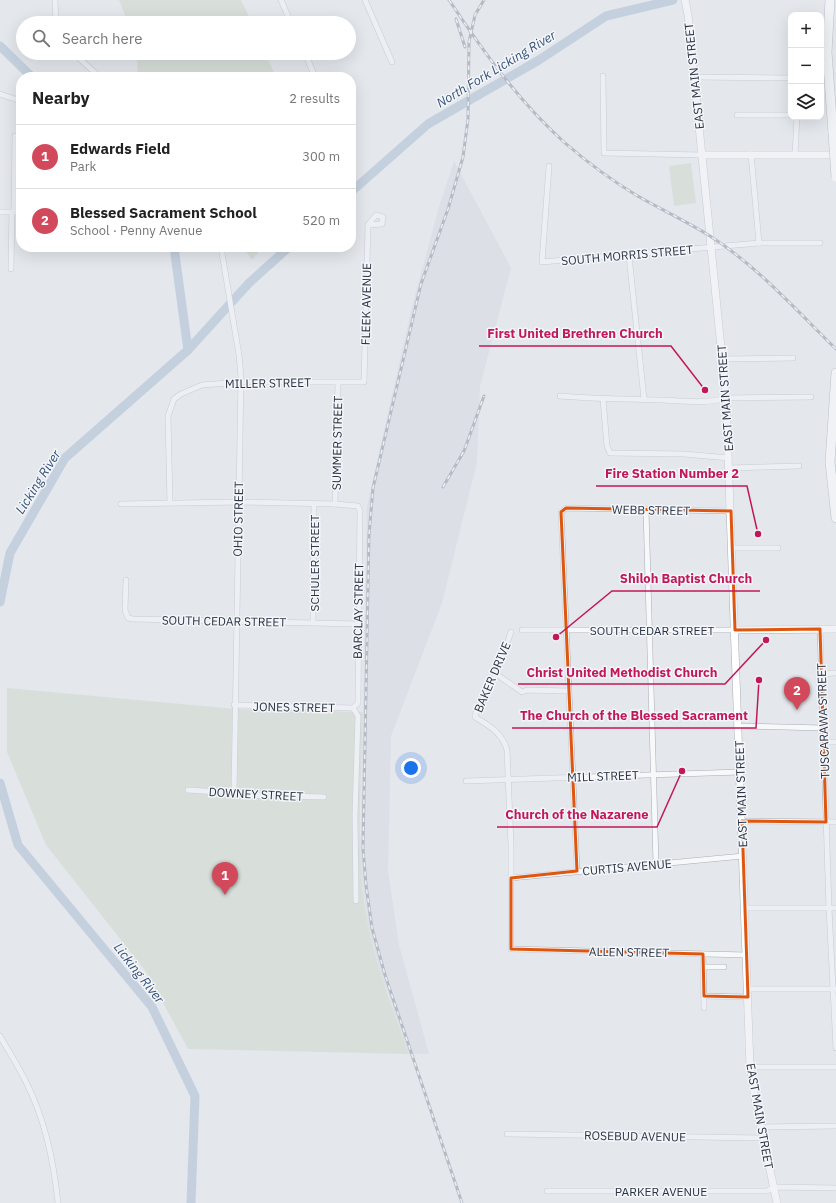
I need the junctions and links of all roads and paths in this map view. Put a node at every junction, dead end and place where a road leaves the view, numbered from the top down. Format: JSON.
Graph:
{"nodes":[{"id":1,"x":55,"y":0,"type":"edge"},
{"id":2,"x":281,"y":0,"type":"edge"},
{"id":3,"x":365,"y":0,"type":"edge"},
{"id":4,"x":685,"y":0,"type":"edge"},
{"id":5,"x":830,"y":1,"type":"edge"},
{"id":6,"x":56,"y":16,"type":"edge"},
{"id":7,"x":288,"y":16,"type":"edge"},
{"id":8,"x":81,"y":60,"type":"edge"},
{"id":9,"x":308,"y":60,"type":"edge"},
{"id":10,"x":392,"y":62,"type":"dead end"},
{"id":11,"x":94,"y":72,"type":"edge"},
{"id":12,"x":313,"y":72,"type":"edge"},
{"id":13,"x":604,"y":76,"type":"dead end"},
{"id":14,"x":694,"y":77,"type":"junction"},
{"id":15,"x":788,"y":78,"type":"edge"},
{"id":16,"x":0,"y":94,"type":"edge"},
{"id":17,"x":16,"y":99,"type":"edge"},
{"id":18,"x":737,"y":115,"type":"dead end"},
{"id":19,"x":788,"y":115,"type":"edge"},
{"id":20,"x":797,"y":120,"type":"edge"},
{"id":21,"x":14,"y":136,"type":"dead end"},
{"id":22,"x":750,"y":154,"type":"junction"},
{"id":23,"x":836,"y":154,"type":"edge"},
{"id":24,"x":702,"y":155,"type":"junction"},
{"id":25,"x":795,"y":155,"type":"junction"},
{"id":26,"x":550,"y":166,"type":"dead end"},
{"id":27,"x":836,"y":177,"type":"edge"},
{"id":28,"x":0,"y":212,"type":"edge"},
{"id":29,"x":13,"y":212,"type":"junction"},
{"id":30,"x":368,"y":225,"type":"dead end"},
{"id":31,"x":759,"y":243,"type":"junction"},
{"id":32,"x":820,"y":243,"type":"dead end"},
{"id":33,"x":711,"y":248,"type":"junction"},
{"id":34,"x":222,"y":252,"type":"edge"},
{"id":35,"x":629,"y":256,"type":"junction"},
{"id":36,"x":11,"y":269,"type":"dead end"},
{"id":37,"x":792,"y":358,"type":"dead end"},
{"id":38,"x":722,"y":359,"type":"junction"},
{"id":39,"x":836,"y":373,"type":"edge"},
{"id":40,"x":836,"y":380,"type":"edge"},
{"id":41,"x":241,"y":382,"type":"junction"},
{"id":42,"x":364,"y":382,"type":"joint"},
{"id":43,"x":338,"y":383,"type":"junction"},
{"id":44,"x":560,"y":396,"type":"dead end"},
{"id":45,"x":811,"y":397,"type":"dead end"},
{"id":46,"x":726,"y":398,"type":"junction"},
{"id":47,"x":604,"y":399,"type":"junction"},
{"id":48,"x":644,"y":399,"type":"junction"},
{"id":49,"x":832,"y":443,"type":"junction"},
{"id":50,"x":729,"y":458,"type":"junction"},
{"id":51,"x":799,"y":466,"type":"dead end"},
{"id":52,"x":836,"y":467,"type":"edge"},
{"id":53,"x":729,"y":468,"type":"junction"},
{"id":54,"x":238,"y":502,"type":"junction"},
{"id":55,"x":170,"y":503,"type":"junction"},
{"id":56,"x":121,"y":504,"type":"dead end"},
{"id":57,"x":314,"y":504,"type":"junction"},
{"id":58,"x":335,"y":504,"type":"junction"},
{"id":59,"x":646,"y":510,"type":"junction"},
{"id":60,"x":731,"y":511,"type":"junction"},
{"id":61,"x":836,"y":518,"type":"edge"},
{"id":62,"x":732,"y":548,"type":"junction"},
{"id":63,"x":778,"y":548,"type":"dead end"},
{"id":64,"x":126,"y":580,"type":"dead end"},
{"id":65,"x":236,"y":621,"type":"junction"},
{"id":66,"x":314,"y":622,"type":"junction"},
{"id":67,"x":358,"y":624,"type":"junction"},
{"id":68,"x":820,"y":629,"type":"junction"},
{"id":69,"x":836,"y":629,"type":"edge"},
{"id":70,"x":522,"y":630,"type":"dead end"},
{"id":71,"x":566,"y":630,"type":"junction"},
{"id":72,"x":649,"y":630,"type":"junction"},
{"id":73,"x":735,"y":630,"type":"junction"},
{"id":74,"x":511,"y":632,"type":"dead end"},
{"id":75,"x":836,"y":673,"type":"edge"},
{"id":76,"x":496,"y":674,"type":"junction"},
{"id":77,"x":822,"y":674,"type":"junction"},
{"id":78,"x":568,"y":691,"type":"junction"},
{"id":79,"x":234,"y":705,"type":"junction"},
{"id":80,"x":353,"y":708,"type":"junction"},
{"id":81,"x":738,"y":726,"type":"junction"},
{"id":82,"x":824,"y":728,"type":"junction"},
{"id":83,"x":824,"y":742,"type":"junction"},
{"id":84,"x":836,"y":742,"type":"edge"},
{"id":85,"x":740,"y":772,"type":"junction"},
{"id":86,"x":653,"y":775,"type":"junction"},
{"id":87,"x":573,"y":778,"type":"junction"},
{"id":88,"x":508,"y":780,"type":"junction"},
{"id":89,"x":466,"y":781,"type":"dead end"},
{"id":90,"x":188,"y":790,"type":"dead end"},
{"id":91,"x":234,"y":793,"type":"junction"},
{"id":92,"x":324,"y":797,"type":"dead end"},
{"id":93,"x":742,"y":821,"type":"junction"},
{"id":94,"x":826,"y":822,"type":"junction"},
{"id":95,"x":836,"y":822,"type":"edge"},
{"id":96,"x":743,"y":856,"type":"junction"},
{"id":97,"x":656,"y":864,"type":"junction"},
{"id":98,"x":577,"y":872,"type":"junction"},
{"id":99,"x":511,"y":878,"type":"junction"},
{"id":100,"x":356,"y":901,"type":"dead end"},
{"id":101,"x":745,"y":908,"type":"junction"},
{"id":102,"x":829,"y":908,"type":"junction"},
{"id":103,"x":836,"y":908,"type":"edge"},
{"id":104,"x":703,"y":954,"type":"junction"},
{"id":105,"x":746,"y":955,"type":"junction"},
{"id":106,"x":703,"y":967,"type":"junction"},
{"id":107,"x":724,"y":967,"type":"dead end"},
{"id":108,"x":835,"y":989,"type":"edge"},
{"id":109,"x":748,"y":993,"type":"junction"},
{"id":110,"x":704,"y":996,"type":"junction"},
{"id":111,"x":704,"y":1008,"type":"dead end"},
{"id":112,"x":0,"y":1036,"type":"edge"},
{"id":113,"x":836,"y":1048,"type":"edge"},
{"id":114,"x":750,"y":1067,"type":"junction"},
{"id":115,"x":836,"y":1067,"type":"edge"},
{"id":116,"x":836,"y":1126,"type":"edge"},
{"id":117,"x":760,"y":1127,"type":"junction"},
{"id":118,"x":507,"y":1134,"type":"dead end"},
{"id":119,"x":763,"y":1138,"type":"junction"},
{"id":120,"x":774,"y":1187,"type":"junction"},
{"id":121,"x":836,"y":1188,"type":"edge"},
{"id":122,"x":547,"y":1191,"type":"dead end"},
{"id":123,"x":58,"y":1203,"type":"edge"},
{"id":124,"x":777,"y":1203,"type":"edge"}],
"edges":[{"from":1,"to":6,"type":"street"},
{"from":2,"to":7,"type":"street"},
{"from":3,"to":10,"type":"street"},
{"from":4,"to":14,"type":"main road","name":"EAST MAIN STREET"},
{"from":5,"to":27,"type":"highway","bridge":true},
{"from":8,"to":11,"type":"street"},
{"from":9,"to":12,"type":"street"},
{"from":13,"to":24,"type":"street"},
{"from":14,"to":15,"type":"street"},
{"from":14,"to":24,"type":"main road","name":"EAST MAIN STREET"},
{"from":16,"to":17,"type":"street"},
{"from":18,"to":19,"type":"street"},
{"from":20,"to":25,"type":"street"},
{"from":21,"to":29,"type":"street"},
{"from":22,"to":24,"type":"main road"},
{"from":22,"to":25,"type":"main road"},
{"from":22,"to":31,"type":"street"},
{"from":23,"to":25,"type":"main road"},
{"from":24,"to":33,"type":"main road","name":"EAST MAIN STREET"},
{"from":26,"to":35,"type":"street","name":"SOUTH MORRIS STREET"},
{"from":28,"to":29,"type":"street"},
{"from":29,"to":36,"type":"street"},
{"from":30,"to":42,"type":"street","name":"FLEEK AVENUE"},
{"from":31,"to":32,"type":"street","name":"SOUTH MORRIS STREET"},
{"from":31,"to":33,"type":"street","name":"SOUTH MORRIS STREET"},
{"from":33,"to":35,"type":"street","name":"SOUTH MORRIS STREET"},
{"from":33,"to":38,"type":"main road","name":"EAST MAIN STREET"},
{"from":34,"to":41,"type":"street","name":"OHIO STREET"},
{"from":35,"to":48,"type":"street"},
{"from":37,"to":38,"type":"street"},
{"from":38,"to":46,"type":"main road","name":"EAST MAIN STREET"},
{"from":39,"to":40,"type":"highway"},
{"from":40,"to":49,"type":"highway"},
{"from":41,"to":43,"type":"street","name":"MILLER STREET"},
{"from":41,"to":54,"type":"street","name":"OHIO STREET"},
{"from":41,"to":55,"type":"street","name":"MILLER STREET"},
{"from":42,"to":43,"type":"street","name":"MILLER STREET"},
{"from":43,"to":58,"type":"street","name":"SUMMER STREET"},
{"from":44,"to":47,"type":"street"},
{"from":45,"to":46,"type":"street"},
{"from":46,"to":48,"type":"street"},
{"from":46,"to":50,"type":"main road","name":"EAST MAIN STREET"},
{"from":47,"to":48,"type":"street"},
{"from":47,"to":50,"type":"street"},
{"from":49,"to":52,"type":"highway"},
{"from":49,"to":61,"type":"highway"},
{"from":50,"to":53,"type":"main road","name":"EAST MAIN STREET"},
{"from":51,"to":53,"type":"street"},
{"from":53,"to":60,"type":"main road","name":"EAST MAIN STREET"},
{"from":54,"to":55,"type":"street"},
{"from":54,"to":57,"type":"street"},
{"from":54,"to":65,"type":"street","name":"OHIO STREET"},
{"from":55,"to":56,"type":"street"},
{"from":57,"to":58,"type":"street"},
{"from":57,"to":66,"type":"street","name":"SCHULER STREET"},
{"from":58,"to":67,"type":"street","name":"BARCLAY STREET"},
{"from":59,"to":60,"type":"street","name":"WEBB STREET"},
{"from":59,"to":71,"type":"street","name":"WEBB STREET"},
{"from":59,"to":72,"type":"street"},
{"from":60,"to":62,"type":"main road","name":"EAST MAIN STREET"},
{"from":62,"to":63,"type":"street"},
{"from":62,"to":73,"type":"main road","name":"EAST MAIN STREET"},
{"from":64,"to":65,"type":"street","name":"SOUTH CEDAR STREET"},
{"from":65,"to":66,"type":"street","name":"SOUTH CEDAR STREET"},
{"from":65,"to":79,"type":"street","name":"OHIO STREET"},
{"from":66,"to":67,"type":"street","name":"SOUTH CEDAR STREET"},
{"from":67,"to":80,"type":"street","name":"BARCLAY STREET"},
{"from":68,"to":69,"type":"main road"},
{"from":68,"to":73,"type":"main road"},
{"from":68,"to":77,"type":"street","name":"TUSCARAWA STREET"},
{"from":70,"to":71,"type":"street","name":"SOUTH CEDAR STREET"},
{"from":71,"to":72,"type":"street","name":"SOUTH CEDAR STREET"},
{"from":71,"to":78,"type":"street"},
{"from":72,"to":73,"type":"street","name":"SOUTH CEDAR STREET"},
{"from":72,"to":86,"type":"street"},
{"from":73,"to":81,"type":"main road","name":"EAST MAIN STREET"},
{"from":74,"to":76,"type":"street","name":"BAKER DRIVE"},
{"from":75,"to":77,"type":"street"},
{"from":76,"to":78,"type":"street"},
{"from":76,"to":88,"type":"street","name":"BAKER DRIVE"},
{"from":77,"to":82,"type":"street","name":"TUSCARAWA STREET"},
{"from":78,"to":87,"type":"street"},
{"from":79,"to":80,"type":"street","name":"JONES STREET"},
{"from":79,"to":91,"type":"street","name":"OHIO STREET"},
{"from":80,"to":100,"type":"street"},
{"from":81,"to":82,"type":"street"},
{"from":81,"to":85,"type":"main road","name":"EAST MAIN STREET"},
{"from":82,"to":83,"type":"street","name":"TUSCARAWA STREET"},
{"from":83,"to":84,"type":"street"},
{"from":83,"to":94,"type":"street","name":"TUSCARAWA STREET"},
{"from":85,"to":86,"type":"street","name":"MILL STREET"},
{"from":85,"to":93,"type":"main road","name":"EAST MAIN STREET"},
{"from":86,"to":87,"type":"street","name":"MILL STREET"},
{"from":86,"to":97,"type":"street"},
{"from":87,"to":88,"type":"street","name":"MILL STREET"},
{"from":87,"to":98,"type":"street"},
{"from":88,"to":89,"type":"street","name":"MILL STREET"},
{"from":88,"to":99,"type":"street"},
{"from":90,"to":91,"type":"street","name":"DOWNEY STREET"},
{"from":91,"to":92,"type":"street","name":"DOWNEY STREET"},
{"from":93,"to":94,"type":"street"},
{"from":93,"to":96,"type":"main road","name":"EAST MAIN STREET"},
{"from":94,"to":95,"type":"street"},
{"from":94,"to":102,"type":"street","name":"TUSCARAWA STREET"},
{"from":96,"to":97,"type":"street","name":"CURTIS AVENUE"},
{"from":96,"to":101,"type":"main road","name":"EAST MAIN STREET"},
{"from":97,"to":98,"type":"street","name":"CURTIS AVENUE"},
{"from":98,"to":99,"type":"street","name":"CURTIS AVENUE"},
{"from":99,"to":104,"type":"street","name":"ALLEN STREET"},
{"from":101,"to":102,"type":"street"},
{"from":101,"to":105,"type":"main road","name":"EAST MAIN STREET"},
{"from":102,"to":103,"type":"street"},
{"from":102,"to":108,"type":"street","name":"TUSCARAWA STREET"},
{"from":104,"to":105,"type":"street","name":"ALLEN STREET"},
{"from":104,"to":106,"type":"street"},
{"from":105,"to":109,"type":"main road","name":"EAST MAIN STREET"},
{"from":106,"to":107,"type":"street"},
{"from":106,"to":110,"type":"street"},
{"from":108,"to":109,"type":"street"},
{"from":108,"to":113,"type":"street","name":"TUSCARAWA STREET"},
{"from":109,"to":110,"type":"street"},
{"from":109,"to":114,"type":"main road","name":"EAST MAIN STREET"},
{"from":110,"to":111,"type":"street"},
{"from":112,"to":123,"type":"street"},
{"from":114,"to":115,"type":"street"},
{"from":114,"to":117,"type":"main road","name":"EAST MAIN STREET"},
{"from":116,"to":117,"type":"street"},
{"from":117,"to":119,"type":"main road","name":"EAST MAIN STREET"},
{"from":118,"to":119,"type":"street","name":"ROSEBUD AVENUE"},
{"from":119,"to":120,"type":"main road","name":"EAST MAIN STREET"},
{"from":120,"to":121,"type":"street","name":"PARKER AVENUE"},
{"from":120,"to":122,"type":"street","name":"PARKER AVENUE"},
{"from":120,"to":124,"type":"main road","name":"EAST MAIN STREET"}]}
